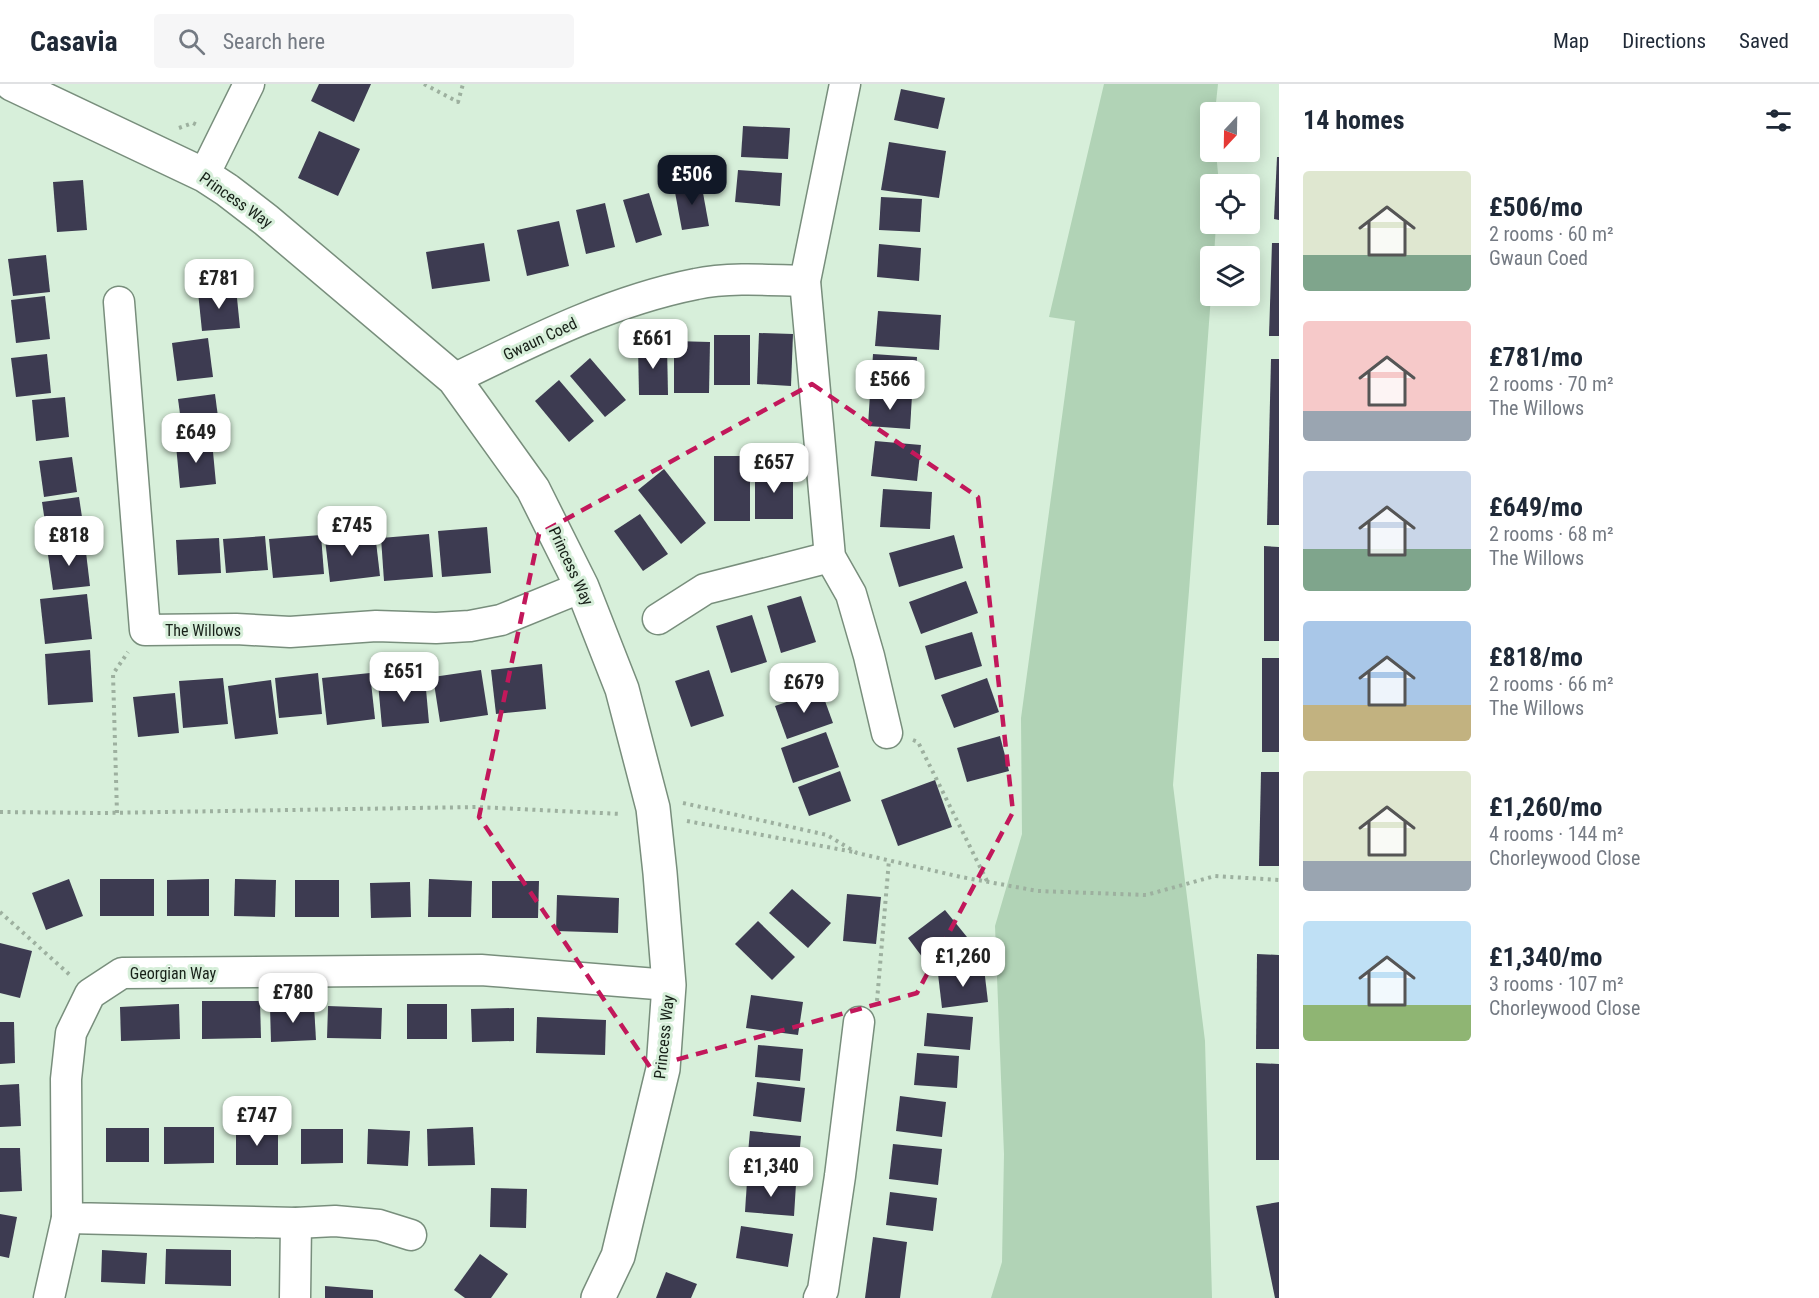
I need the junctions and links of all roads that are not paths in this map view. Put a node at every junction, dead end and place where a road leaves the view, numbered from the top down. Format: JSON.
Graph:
{"nodes":[{"id":1,"x":12,"y":84,"type":"edge"},
{"id":2,"x":249,"y":84,"type":"edge"},
{"id":3,"x":845,"y":84,"type":"edge"},
{"id":4,"x":204,"y":175,"type":"junction"},
{"id":5,"x":805,"y":281,"type":"junction"},
{"id":6,"x":119,"y":302,"type":"dead end"},
{"id":7,"x":454,"y":379,"type":"junction"},
{"id":8,"x":830,"y":557,"type":"junction"},
{"id":9,"x":582,"y":587,"type":"junction"},
{"id":10,"x":658,"y":619,"type":"dead end"},
{"id":11,"x":886,"y":728,"type":"road end"},
{"id":12,"x":669,"y":985,"type":"junction"},
{"id":13,"x":859,"y":1022,"type":"road end"},
{"id":14,"x":67,"y":1218,"type":"junction"},
{"id":15,"x":296,"y":1223,"type":"junction"},
{"id":16,"x":411,"y":1235,"type":"dead end"},
{"id":17,"x":49,"y":1298,"type":"edge"},
{"id":18,"x":295,"y":1298,"type":"edge"},
{"id":19,"x":598,"y":1298,"type":"edge"},
{"id":20,"x":819,"y":1298,"type":"edge"}],
"edges":[{"from":1,"to":4,"type":"street","name":"Princess Way"},
{"from":2,"to":4,"type":"street"},
{"from":3,"to":5,"type":"street"},
{"from":4,"to":7,"type":"street","name":"Princess Way"},
{"from":5,"to":7,"type":"street","name":"Gwaun Coed"},
{"from":5,"to":8,"type":"street"},
{"from":6,"to":9,"type":"street","name":"The Willows"},
{"from":7,"to":9,"type":"street","name":"Princess Way"},
{"from":8,"to":10,"type":"street"},
{"from":8,"to":11,"type":"street"},
{"from":9,"to":12,"type":"street","name":"Princess Way"},
{"from":12,"to":14,"type":"street","name":"Georgian Way"},
{"from":12,"to":19,"type":"street","name":"Princess Way"},
{"from":13,"to":20,"type":"street"},
{"from":14,"to":15,"type":"street"},
{"from":14,"to":17,"type":"street"},
{"from":15,"to":16,"type":"street"},
{"from":15,"to":18,"type":"street"}]}
